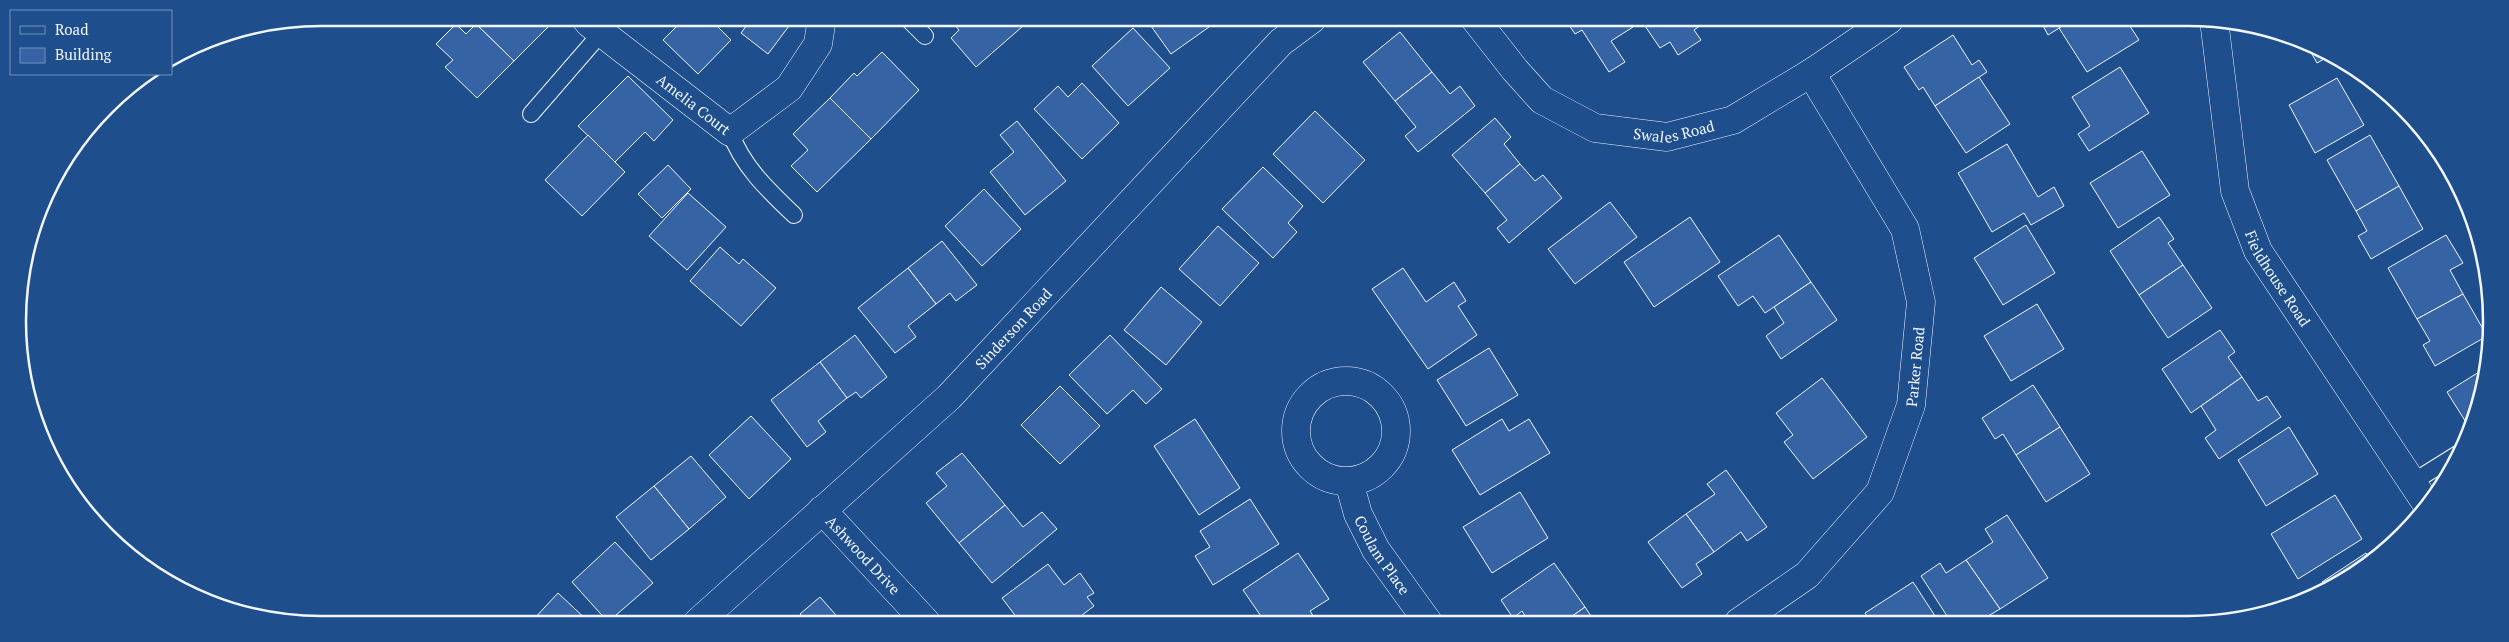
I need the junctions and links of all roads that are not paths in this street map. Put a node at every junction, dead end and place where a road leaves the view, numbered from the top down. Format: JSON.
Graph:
{"nodes":[{"id":1,"x":593,"y":26,"type":"edge"},
{"id":2,"x":595,"y":26,"type":"edge"},
{"id":3,"x":821,"y":26,"type":"edge"},
{"id":4,"x":915,"y":26,"type":"edge"},
{"id":5,"x":1303,"y":26,"type":"edge"},
{"id":6,"x":1480,"y":26,"type":"edge"},
{"id":7,"x":1880,"y":26,"type":"edge"},
{"id":8,"x":2215,"y":28,"type":"edge"},
{"id":9,"x":925,"y":36,"type":"dead end"},
{"id":10,"x":1811,"y":72,"type":"junction"},
{"id":11,"x":531,"y":114,"type":"dead end"},
{"id":12,"x":730,"y":132,"type":"junction"},
{"id":13,"x":794,"y":215,"type":"dead end"},
{"id":14,"x":2441,"y":471,"type":"edge"},
{"id":15,"x":1349,"y":482,"type":"dead end"},
{"id":16,"x":2419,"y":492,"type":"edge"},
{"id":17,"x":822,"y":510,"type":"junction"},
{"id":18,"x":705,"y":616,"type":"edge"},
{"id":19,"x":920,"y":616,"type":"edge"},
{"id":20,"x":1424,"y":616,"type":"edge"},
{"id":21,"x":1748,"y":616,"type":"edge"}],
"edges":[{"from":1,"to":11,"type":"lane"},
{"from":2,"to":12,"type":"street","name":"Amelia Court"},
{"from":3,"to":12,"type":"street","name":"Amelia Court"},
{"from":4,"to":9,"type":"lane"},
{"from":5,"to":17,"type":"street","name":"Sinderson Road"},
{"from":6,"to":10,"type":"street","name":"Swales Road"},
{"from":7,"to":10,"type":"street","name":"Swales Road"},
{"from":8,"to":16,"type":"street","name":"Fieldhouse Road"},
{"from":10,"to":21,"type":"street","name":"Parker Road"},
{"from":12,"to":13,"type":"lane"},
{"from":14,"to":16,"type":"lane"},
{"from":15,"to":20,"type":"street","name":"Coulam Place"},
{"from":17,"to":18,"type":"street","name":"Sinderson Road"},
{"from":17,"to":19,"type":"street","name":"Ashwood Drive"}]}
